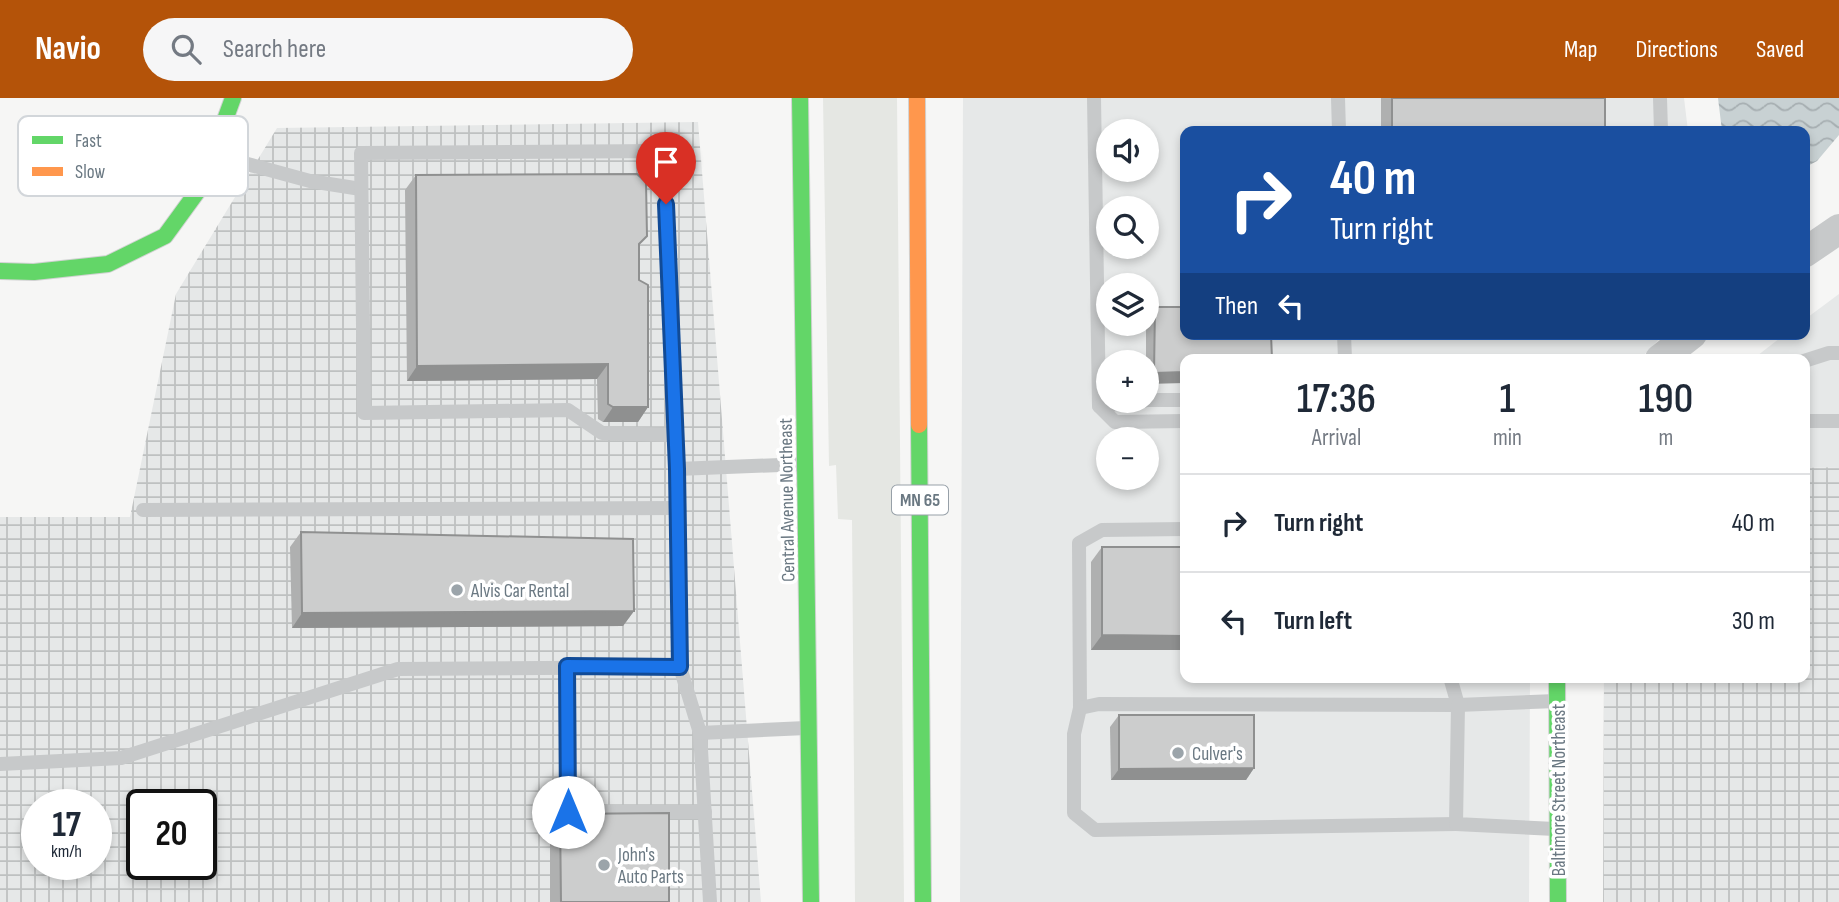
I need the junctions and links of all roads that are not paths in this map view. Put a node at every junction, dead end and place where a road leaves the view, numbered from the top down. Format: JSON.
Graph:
{"nodes":[{"id":1,"x":233,"y":98,"type":"edge"},
{"id":2,"x":800,"y":98,"type":"edge"},
{"id":3,"x":917,"y":98,"type":"edge"},
{"id":4,"x":1094,"y":98,"type":"edge"},
{"id":5,"x":1338,"y":98,"type":"edge"},
{"id":6,"x":1660,"y":98,"type":"edge"},
{"id":7,"x":226,"y":116,"type":"edge"},
{"id":8,"x":1339,"y":126,"type":"edge"},
{"id":9,"x":1661,"y":126,"type":"edge"},
{"id":10,"x":248,"y":165,"type":"edge"},
{"id":11,"x":361,"y":189,"type":"junction"},
{"id":12,"x":194,"y":196,"type":"edge"},
{"id":13,"x":1839,"y":229,"type":"edge"},
{"id":14,"x":1810,"y":249,"type":"edge"},
{"id":15,"x":0,"y":271,"type":"edge"},
{"id":16,"x":1684,"y":340,"type":"edge"},
{"id":17,"x":1098,"y":350,"type":"edge"},
{"id":18,"x":1839,"y":353,"type":"edge"},
{"id":19,"x":1666,"y":354,"type":"edge"},
{"id":20,"x":1810,"y":359,"type":"edge"},
{"id":21,"x":1180,"y":400,"type":"edge"},
{"id":22,"x":1159,"y":401,"type":"edge"},
{"id":23,"x":1106,"y":413,"type":"edge"},
{"id":24,"x":1180,"y":421,"type":"edge"},
{"id":25,"x":1810,"y":421,"type":"edge"},
{"id":26,"x":1839,"y":421,"type":"edge"},
{"id":27,"x":676,"y":435,"type":"junction"},
{"id":28,"x":807,"y":464,"type":"junction"},
{"id":29,"x":677,"y":469,"type":"junction"},
{"id":30,"x":678,"y":508,"type":"junction"},
{"id":31,"x":143,"y":510,"type":"dead end"},
{"id":32,"x":1180,"y":529,"type":"edge"},
{"id":33,"x":567,"y":666,"type":"junction"},
{"id":34,"x":680,"y":667,"type":"junction"},
{"id":35,"x":1452,"y":683,"type":"edge"},
{"id":36,"x":1557,"y":683,"type":"edge"},
{"id":37,"x":1557,"y":701,"type":"junction"},
{"id":38,"x":1458,"y":705,"type":"junction"},
{"id":39,"x":1080,"y":708,"type":"junction"},
{"id":40,"x":811,"y":728,"type":"junction"},
{"id":41,"x":700,"y":733,"type":"junction"},
{"id":42,"x":0,"y":764,"type":"edge"},
{"id":43,"x":705,"y":812,"type":"junction"},
{"id":44,"x":1457,"y":824,"type":"junction"},
{"id":45,"x":1559,"y":830,"type":"junction"},
{"id":46,"x":710,"y":902,"type":"edge"},
{"id":47,"x":811,"y":902,"type":"edge"},
{"id":48,"x":923,"y":902,"type":"edge"},
{"id":49,"x":1558,"y":902,"type":"edge"}],
"edges":[{"from":1,"to":7,"type":"main road"},
{"from":2,"to":28,"type":"main road","name":"Central Avenue Northeast"},
{"from":3,"to":48,"type":"main road","number":"MN 65"},
{"from":4,"to":17,"type":"lane"},
{"from":5,"to":8,"type":"lane"},
{"from":6,"to":9,"type":"lane"},
{"from":10,"to":11,"type":"lane"},
{"from":11,"to":27,"type":"lane"},
{"from":11,"to":27,"type":"lane"},
{"from":12,"to":15,"type":"main road"},
{"from":13,"to":14,"type":"street"},
{"from":16,"to":19,"type":"street"},
{"from":18,"to":20,"type":"lane"},
{"from":21,"to":22,"type":"lane"},
{"from":23,"to":24,"type":"lane"},
{"from":25,"to":26,"type":"lane"},
{"from":27,"to":29,"type":"lane"},
{"from":28,"to":29,"type":"lane"},
{"from":28,"to":40,"type":"main road","name":"Central Avenue Northeast"},
{"from":29,"to":30,"type":"lane"},
{"from":30,"to":31,"type":"lane"},
{"from":30,"to":34,"type":"lane"},
{"from":32,"to":39,"type":"lane"},
{"from":33,"to":34,"type":"lane"},
{"from":33,"to":42,"type":"lane"},
{"from":33,"to":43,"type":"lane"},
{"from":34,"to":41,"type":"lane"},
{"from":35,"to":38,"type":"lane"},
{"from":36,"to":37,"type":"main road","name":"Baltimore Street Northeast"},
{"from":37,"to":38,"type":"lane"},
{"from":37,"to":45,"type":"main road","name":"Baltimore Street Northeast"},
{"from":38,"to":39,"type":"lane"},
{"from":38,"to":44,"type":"lane"},
{"from":39,"to":44,"type":"lane"},
{"from":40,"to":41,"type":"lane"},
{"from":40,"to":47,"type":"main road","name":"Central Avenue Northeast"},
{"from":41,"to":43,"type":"lane"},
{"from":43,"to":46,"type":"lane"},
{"from":44,"to":45,"type":"lane"},
{"from":45,"to":49,"type":"main road","name":"Baltimore Street Northeast"}]}
